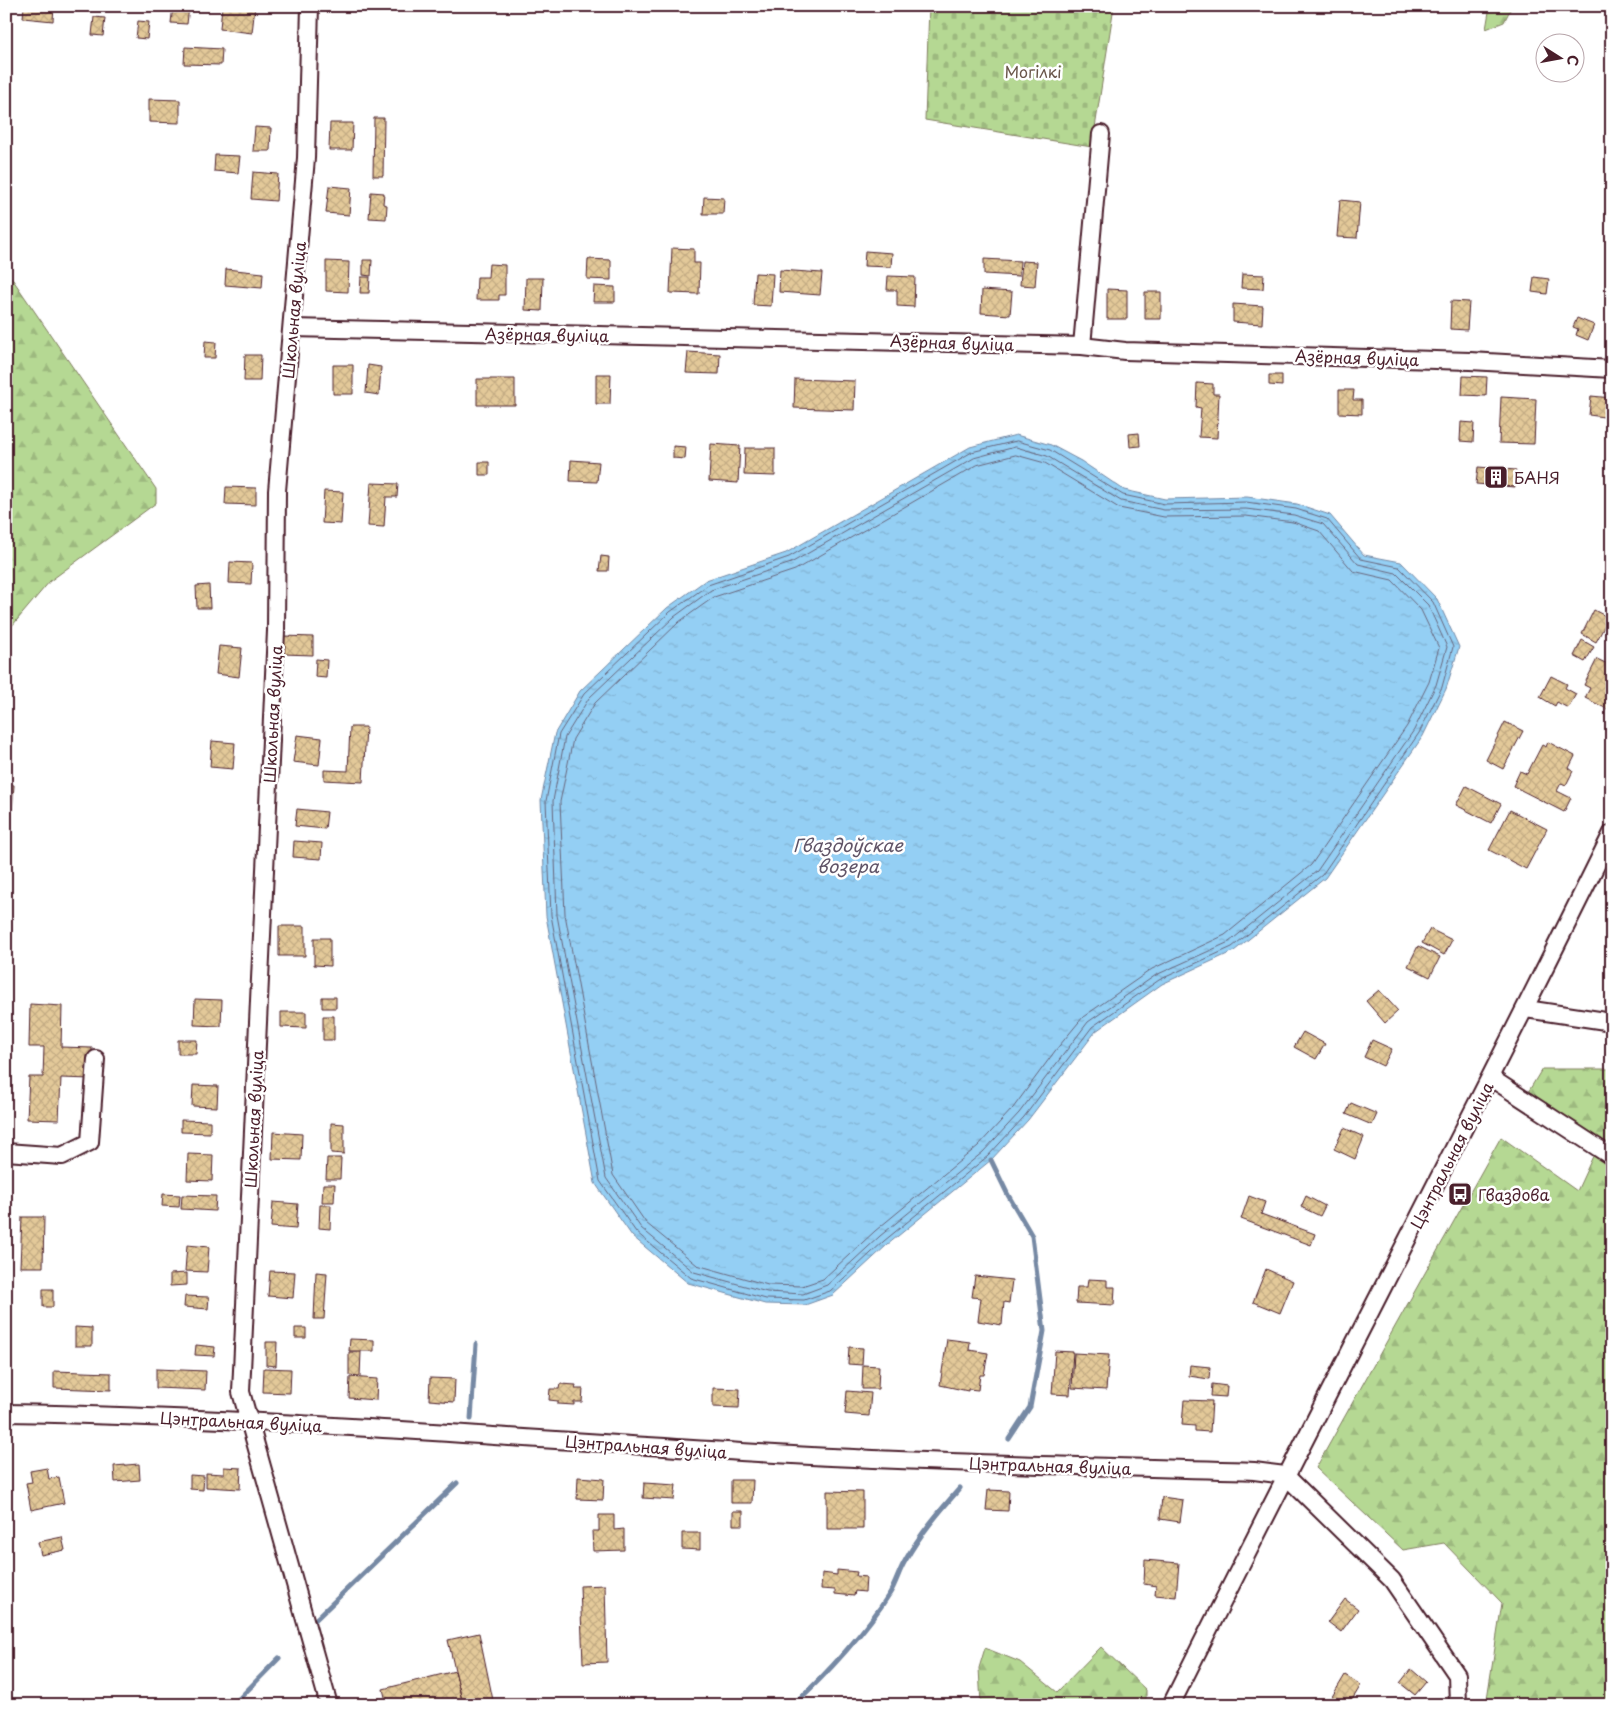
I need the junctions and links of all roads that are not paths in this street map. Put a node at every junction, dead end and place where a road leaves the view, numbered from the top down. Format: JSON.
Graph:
{"nodes":[{"id":1,"x":310,"y":6,"type":"edge"},
{"id":2,"x":1100,"y":134,"type":"dead end"},
{"id":3,"x":292,"y":328,"type":"junction"},
{"id":4,"x":1082,"y":346,"type":"junction"},
{"id":5,"x":1612,"y":369,"type":"edge"},
{"id":6,"x":1612,"y":833,"type":"edge"},
{"id":7,"x":1526,"y":1009,"type":"junction"},
{"id":8,"x":1612,"y":1022,"type":"edge"},
{"id":9,"x":96,"y":1059,"type":"dead end"},
{"id":10,"x":1491,"y":1078,"type":"junction"},
{"id":11,"x":6,"y":1152,"type":"edge"},
{"id":12,"x":1612,"y":1157,"type":"edge"},
{"id":13,"x":6,"y":1412,"type":"edge"},
{"id":14,"x":250,"y":1421,"type":"junction"},
{"id":15,"x":1285,"y":1475,"type":"junction"},
{"id":16,"x":329,"y":1705,"type":"edge"},
{"id":17,"x":1171,"y":1705,"type":"edge"},
{"id":18,"x":1458,"y":1705,"type":"edge"}],
"edges":[{"from":1,"to":3,"type":"street","name":"Школьная вуліца"},
{"from":2,"to":4,"type":"street"},
{"from":3,"to":4,"type":"street","name":"Азёрная вуліца"},
{"from":3,"to":14,"type":"street","name":"Школьная вуліца"},
{"from":4,"to":5,"type":"street","name":"Азёрная вуліца"},
{"from":6,"to":7,"type":"street","name":"Цэнтральная вуліца"},
{"from":7,"to":8,"type":"street"},
{"from":7,"to":10,"type":"street","name":"Цэнтральная вуліца"},
{"from":9,"to":11,"type":"street"},
{"from":10,"to":12,"type":"street"},
{"from":10,"to":15,"type":"street","name":"Цэнтральная вуліца"},
{"from":13,"to":14,"type":"street","name":"Цэнтральная вуліца"},
{"from":14,"to":15,"type":"street","name":"Цэнтральная вуліца"},
{"from":14,"to":16,"type":"street","name":"Школьная вуліца"},
{"from":15,"to":17,"type":"street","name":"Цэнтральная вуліца"},
{"from":15,"to":18,"type":"street"}]}
